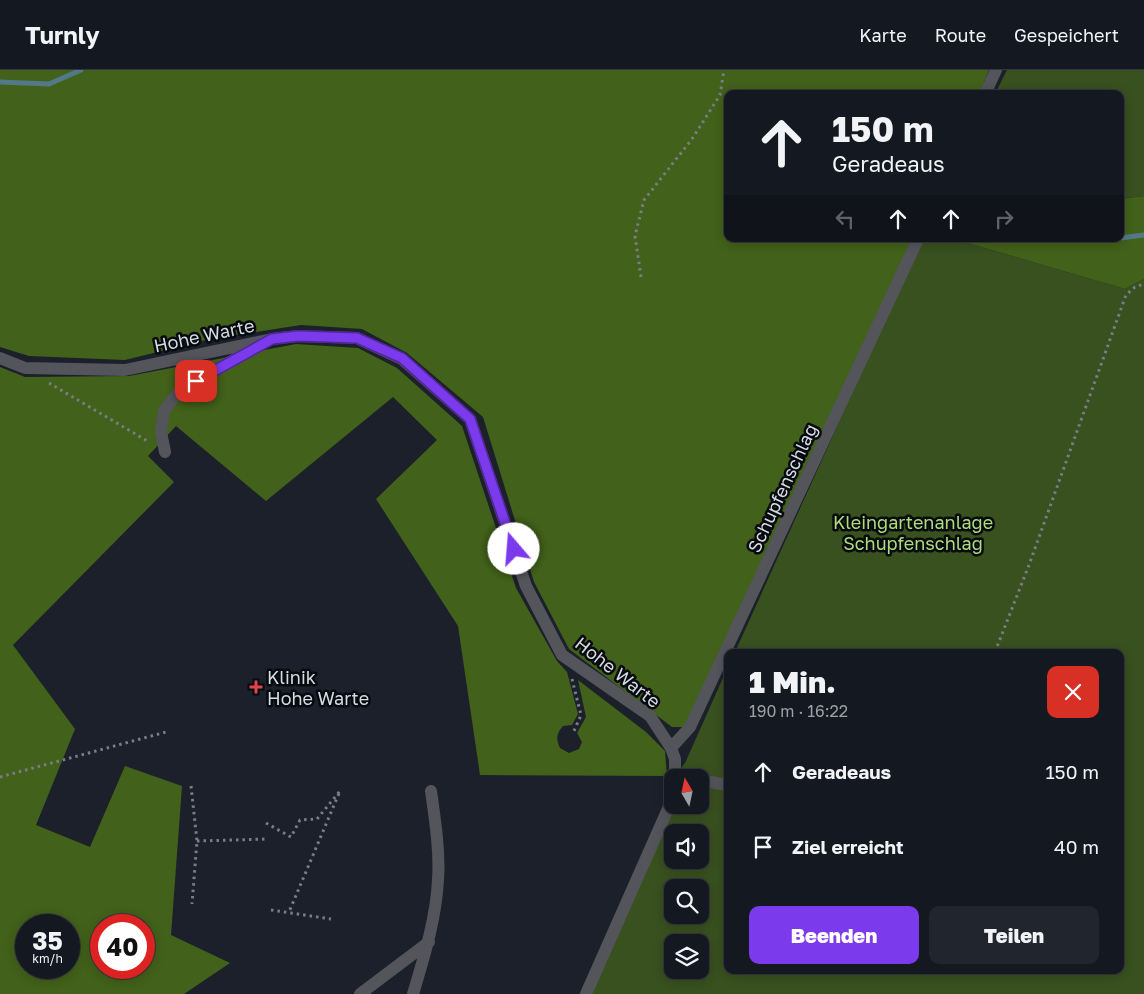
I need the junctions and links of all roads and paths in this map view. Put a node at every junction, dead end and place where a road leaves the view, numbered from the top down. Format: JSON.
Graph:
{"nodes":[{"id":1,"x":724,"y":70,"type":"edge"},
{"id":2,"x":996,"y":70,"type":"edge"},
{"id":3,"x":987,"y":90,"type":"edge"},
{"id":4,"x":917,"y":242,"type":"edge"},
{"id":5,"x":642,"y":277,"type":"dead end"},
{"id":6,"x":1144,"y":284,"type":"edge"},
{"id":7,"x":272,"y":339,"type":"junction"},
{"id":8,"x":0,"y":358,"type":"edge"},
{"id":9,"x":25,"y":368,"type":"junction"},
{"id":10,"x":165,"y":452,"type":"joint"},
{"id":11,"x":726,"y":649,"type":"edge"},
{"id":12,"x":996,"y":649,"type":"edge"},
{"id":13,"x":724,"y":654,"type":"edge"},
{"id":14,"x":567,"y":658,"type":"junction"},
{"id":15,"x":574,"y":731,"type":"dead end"},
{"id":16,"x":166,"y":732,"type":"dead end"},
{"id":17,"x":671,"y":748,"type":"junction"},
{"id":18,"x":677,"y":769,"type":"edge"},
{"id":19,"x":0,"y":777,"type":"edge"},
{"id":20,"x":709,"y":782,"type":"edge"},
{"id":21,"x":721,"y":784,"type":"dead end"},
{"id":22,"x":191,"y":786,"type":"dead end"},
{"id":23,"x":431,"y":791,"type":"dead end"},
{"id":24,"x":666,"y":814,"type":"edge"},
{"id":25,"x":266,"y":823,"type":"dead end"},
{"id":26,"x":268,"y":839,"type":"dead end"},
{"id":27,"x":197,"y":841,"type":"junction"},
{"id":28,"x":192,"y":904,"type":"dead end"},
{"id":29,"x":271,"y":910,"type":"dead end"},
{"id":30,"x":289,"y":912,"type":"junction"},
{"id":31,"x":331,"y":919,"type":"dead end"},
{"id":32,"x":429,"y":942,"type":"junction"},
{"id":33,"x":360,"y":994,"type":"edge"},
{"id":34,"x":413,"y":994,"type":"edge"},
{"id":35,"x":586,"y":994,"type":"edge"}],
"edges":[{"from":1,"to":5,"type":"path"},
{"from":2,"to":3,"type":"street"},
{"from":4,"to":11,"type":"street","name":"Schupfenschlag"},
{"from":6,"to":12,"type":"path"},
{"from":7,"to":9,"type":"street","name":"Hohe Warte"},
{"from":7,"to":10,"type":"street"},
{"from":7,"to":14,"type":"street","name":"Hohe Warte"},
{"from":8,"to":9,"type":"street","name":"Hohe Warte"},
{"from":9,"to":10,"type":"path"},
{"from":13,"to":17,"type":"street","name":"Schupfenschlag"},
{"from":14,"to":15,"type":"path"},
{"from":14,"to":17,"type":"street","name":"Hohe Warte"},
{"from":16,"to":19,"type":"path"},
{"from":17,"to":18,"type":"street","name":"Hohe Warte"},
{"from":20,"to":21,"type":"street"},
{"from":22,"to":27,"type":"path"},
{"from":23,"to":32,"type":"street"},
{"from":24,"to":35,"type":"street"},
{"from":25,"to":30,"type":"path"},
{"from":26,"to":27,"type":"path"},
{"from":27,"to":28,"type":"path"},
{"from":29,"to":30,"type":"path"},
{"from":30,"to":31,"type":"path"},
{"from":32,"to":33,"type":"street"},
{"from":32,"to":34,"type":"street"}]}
